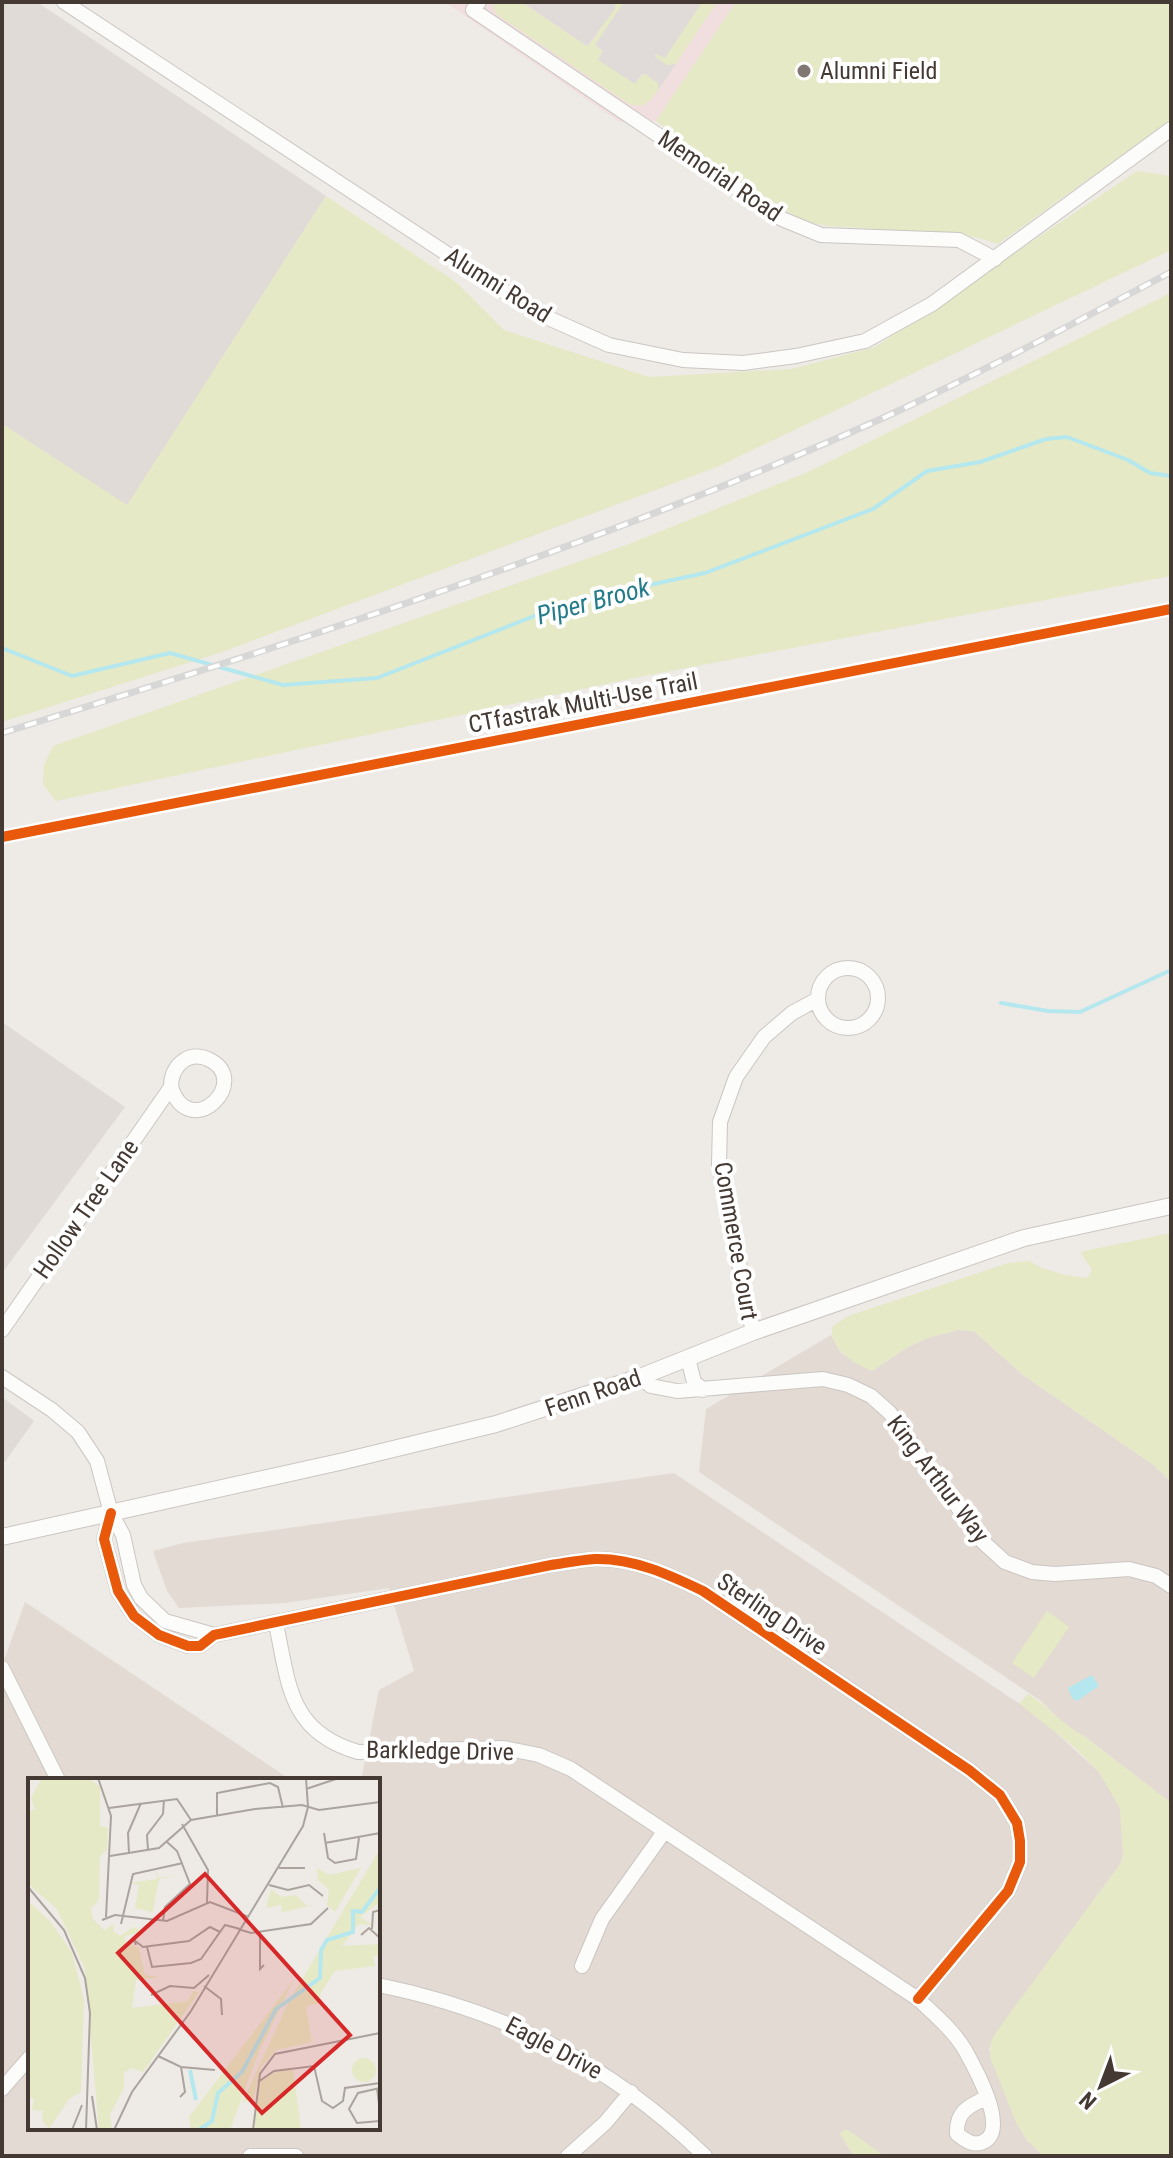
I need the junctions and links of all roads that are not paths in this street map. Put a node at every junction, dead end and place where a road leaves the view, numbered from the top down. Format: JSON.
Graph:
{"nodes":[{"id":1,"x":64,"y":2,"type":"edge"},
{"id":2,"x":476,"y":6,"type":"edge"},
{"id":3,"x":1171,"y":129,"type":"edge"},
{"id":4,"x":995,"y":259,"type":"junction"},
{"id":5,"x":818,"y":999,"type":"junction"},
{"id":6,"x":171,"y":1087,"type":"dead end"},
{"id":7,"x":1171,"y":1206,"type":"edge"},
{"id":8,"x":2,"y":1330,"type":"edge"},
{"id":9,"x":753,"y":1332,"type":"junction"},
{"id":10,"x":688,"y":1358,"type":"junction"},
{"id":11,"x":2,"y":1377,"type":"edge"},
{"id":12,"x":640,"y":1377,"type":"junction"},
{"id":13,"x":703,"y":1390,"type":"junction"},
{"id":14,"x":111,"y":1513,"type":"junction"},
{"id":15,"x":2,"y":1537,"type":"edge"},
{"id":16,"x":1171,"y":1586,"type":"edge"},
{"id":17,"x":276,"y":1624,"type":"junction"},
{"id":18,"x":2,"y":1668,"type":"edge"},
{"id":19,"x":57,"y":1778,"type":"edge"},
{"id":20,"x":664,"y":1832,"type":"junction"},
{"id":21,"x":582,"y":1966,"type":"dead end"},
{"id":22,"x":380,"y":1985,"type":"edge"},
{"id":23,"x":918,"y":1999,"type":"junction"},
{"id":24,"x":28,"y":2059,"type":"edge"},
{"id":25,"x":2,"y":2089,"type":"edge"},
{"id":26,"x":631,"y":2092,"type":"junction"},
{"id":27,"x":986,"y":2098,"type":"dead end"},
{"id":28,"x":250,"y":2156,"type":"edge"},
{"id":29,"x":296,"y":2156,"type":"edge"},
{"id":30,"x":568,"y":2156,"type":"edge"},
{"id":31,"x":705,"y":2156,"type":"edge"}],
"edges":[{"from":1,"to":4,"type":"street","name":"Alumni Road"},
{"from":2,"to":4,"type":"street","name":"Memorial Road"},
{"from":3,"to":4,"type":"street","name":"Alumni Road"},
{"from":5,"to":5,"type":"street","name":"Commerce Court"},
{"from":5,"to":9,"type":"street","name":"Commerce Court"},
{"from":6,"to":8,"type":"street","name":"Hollow Tree Lane"},
{"from":7,"to":9,"type":"street","name":"Fenn Road"},
{"from":9,"to":10,"type":"street","name":"Fenn Road"},
{"from":10,"to":12,"type":"street","name":"Fenn Road"},
{"from":10,"to":13,"type":"street"},
{"from":11,"to":14,"type":"street","name":"Sterling Drive"},
{"from":12,"to":13,"type":"street","name":"King Arthur Way"},
{"from":12,"to":14,"type":"street","name":"Fenn Road"},
{"from":13,"to":16,"type":"street","name":"King Arthur Way"},
{"from":14,"to":15,"type":"street","name":"Fenn Road"},
{"from":14,"to":17,"type":"street","name":"Sterling Drive"},
{"from":17,"to":20,"type":"street","name":"Barkledge Drive"},
{"from":17,"to":23,"type":"street","name":"Sterling Drive"},
{"from":18,"to":19,"type":"street"},
{"from":20,"to":21,"type":"street"},
{"from":20,"to":23,"type":"street","name":"Barkledge Drive"},
{"from":22,"to":26,"type":"street","name":"Eagle Drive"},
{"from":23,"to":27,"type":"street","name":"Barkledge Drive"},
{"from":24,"to":25,"type":"street"},
{"from":26,"to":30,"type":"street"},
{"from":26,"to":31,"type":"street","name":"Eagle Drive"},
{"from":28,"to":29,"type":"street"}]}
